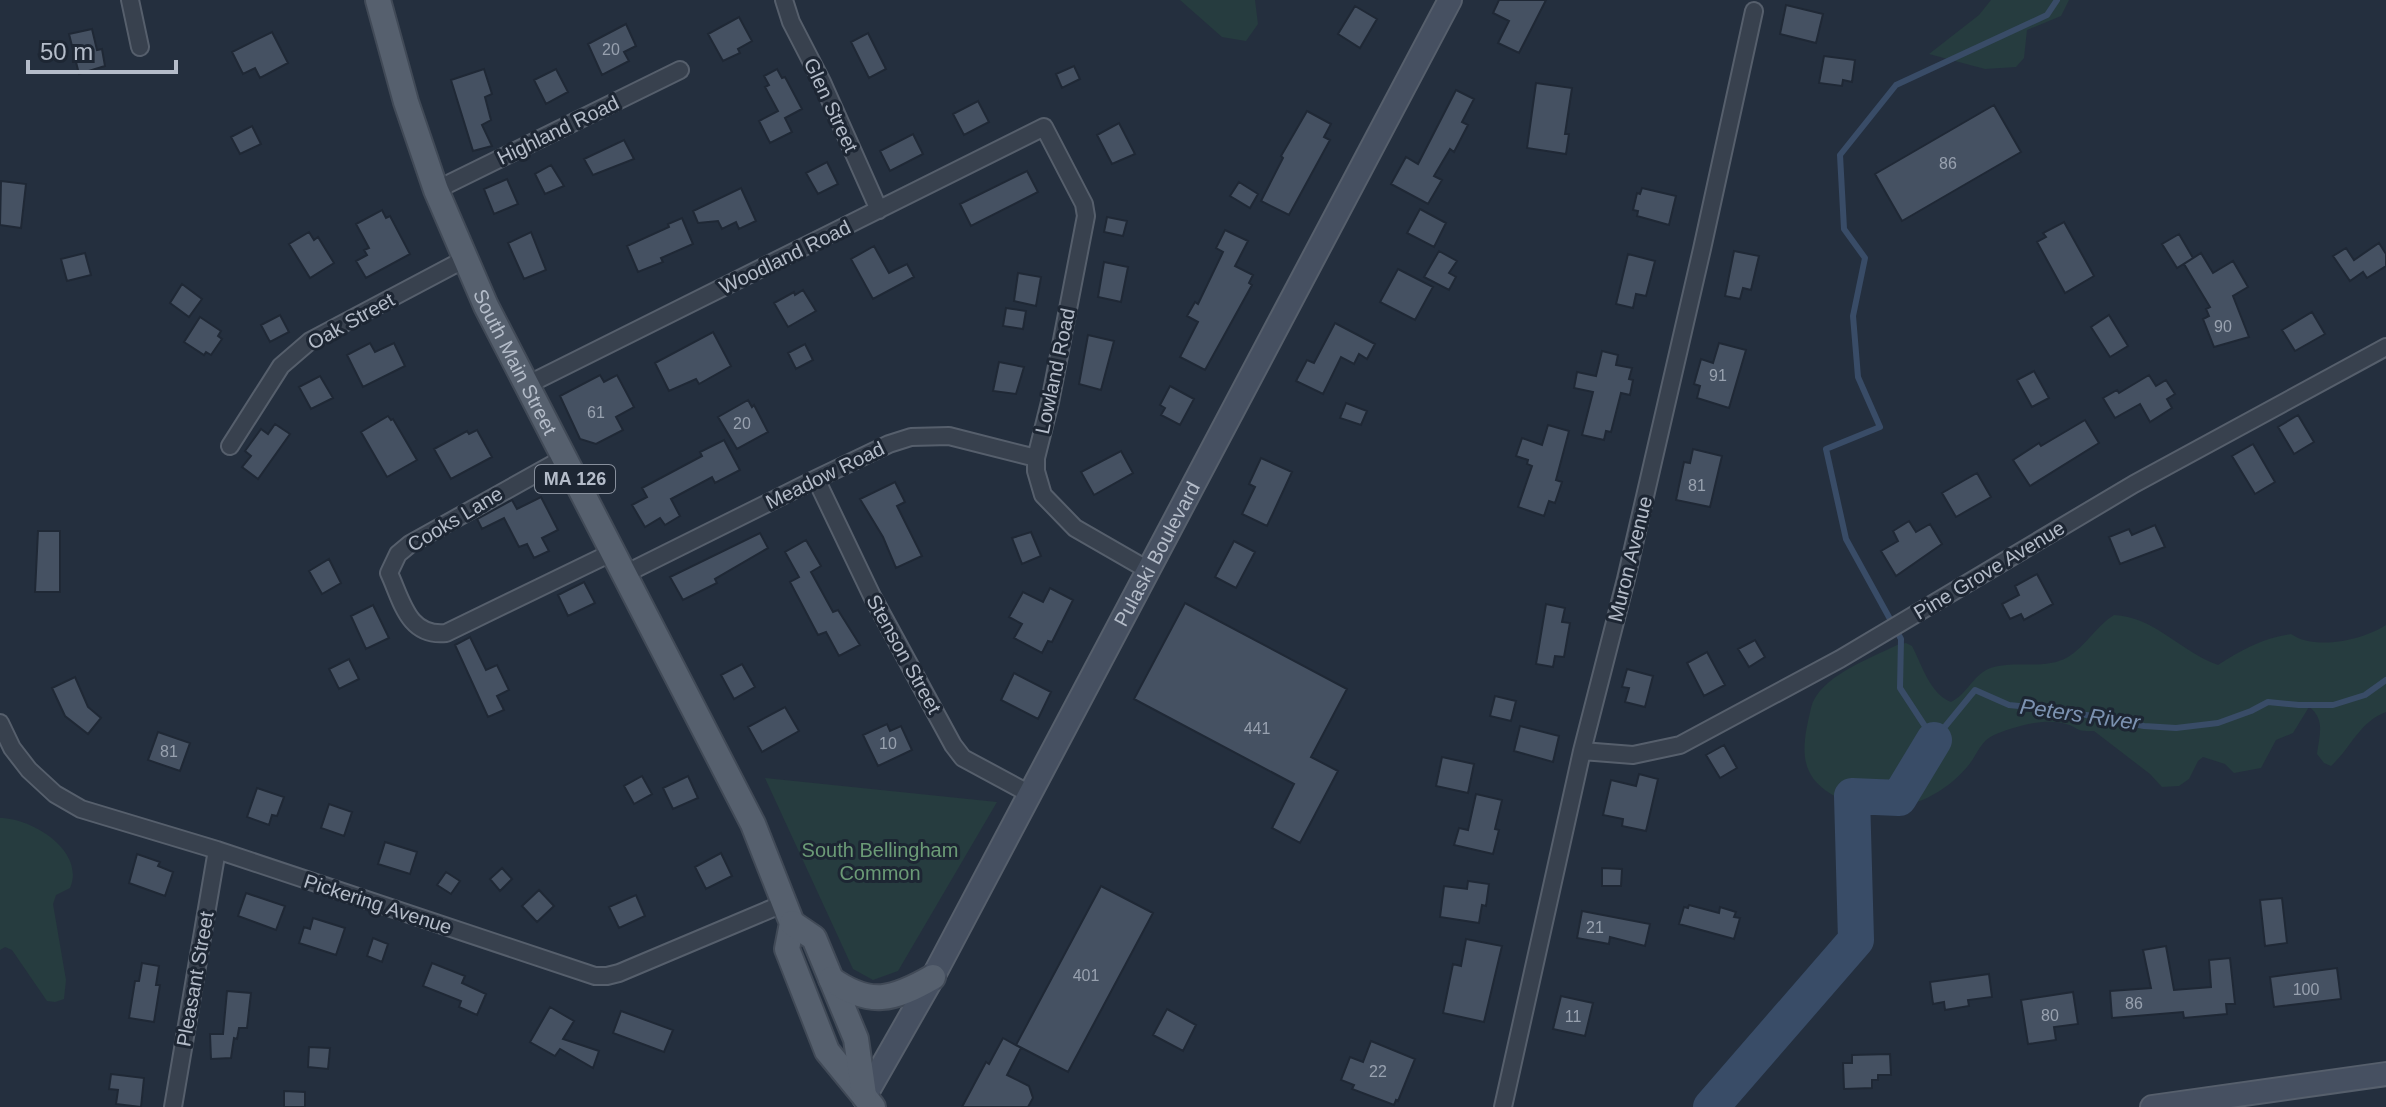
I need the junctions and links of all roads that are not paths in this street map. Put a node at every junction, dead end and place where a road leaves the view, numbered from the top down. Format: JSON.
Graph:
{"nodes":[{"id":1,"x":130,"y":0,"type":"edge"},
{"id":2,"x":378,"y":0,"type":"edge"},
{"id":3,"x":784,"y":0,"type":"edge"},
{"id":4,"x":1450,"y":0,"type":"edge"},
{"id":5,"x":1754,"y":11,"type":"dead end"},
{"id":6,"x":140,"y":47,"type":"dead end"},
{"id":7,"x":680,"y":70,"type":"dead end"},
{"id":8,"x":1044,"y":127,"type":"joint"},
{"id":9,"x":436,"y":190,"type":"junction"},
{"id":10,"x":879,"y":210,"type":"junction"},
{"id":11,"x":465,"y":259,"type":"junction"},
{"id":12,"x":2386,"y":347,"type":"edge"},
{"id":13,"x":527,"y":385,"type":"junction"},
{"id":14,"x":230,"y":446,"type":"dead end"},
{"id":15,"x":564,"y":458,"type":"junction"},
{"id":16,"x":1036,"y":458,"type":"junction"},
{"id":17,"x":816,"y":479,"type":"junction"},
{"id":18,"x":613,"y":552,"type":"junction"},
{"id":19,"x":1148,"y":570,"type":"junction"},
{"id":20,"x":625,"y":574,"type":"junction"},
{"id":21,"x":0,"y":723,"type":"edge"},
{"id":22,"x":1582,"y":751,"type":"junction"},
{"id":23,"x":1030,"y":794,"type":"junction"},
{"id":24,"x":217,"y":850,"type":"junction"},
{"id":25,"x":788,"y":913,"type":"junction"},
{"id":26,"x":933,"y":977,"type":"junction"},
{"id":27,"x":831,"y":979,"type":"junction"},
{"id":28,"x":2386,"y":1074,"type":"edge"},
{"id":29,"x":865,"y":1104,"type":"edge"},
{"id":30,"x":173,"y":1107,"type":"edge"},
{"id":31,"x":1503,"y":1107,"type":"edge"},
{"id":32,"x":2152,"y":1107,"type":"edge"}],
"edges":[{"from":1,"to":6,"type":"street"},
{"from":2,"to":9,"type":"main road","name":"South Main Street","number":"MA 126"},
{"from":3,"to":10,"type":"street","name":"Glen Street"},
{"from":4,"to":19,"type":"main road","name":"Pulaski Boulevard"},
{"from":5,"to":22,"type":"street","name":"Muron Avenue"},
{"from":7,"to":9,"type":"street","name":"Highland Road"},
{"from":8,"to":10,"type":"street","name":"Woodland Road"},
{"from":8,"to":16,"type":"street","name":"Lowland Road"},
{"from":9,"to":11,"type":"main road","name":"South Main Street","number":"MA 126"},
{"from":10,"to":13,"type":"street","name":"Woodland Road"},
{"from":11,"to":13,"type":"main road","name":"South Main Street","number":"MA 126"},
{"from":11,"to":14,"type":"street","name":"Oak Street"},
{"from":12,"to":22,"type":"street","name":"Pine Grove Avenue"},
{"from":13,"to":15,"type":"main road","name":"South Main Street","number":"MA 126"},
{"from":15,"to":18,"type":"main road","name":"South Main Street","number":"MA 126"},
{"from":15,"to":18,"type":"street","name":"Cooks Lane"},
{"from":16,"to":17,"type":"street","name":"Meadow Road"},
{"from":16,"to":19,"type":"street","name":"Lowland Road"},
{"from":17,"to":20,"type":"street","name":"Meadow Road"},
{"from":17,"to":23,"type":"street","name":"Stenson Street"},
{"from":18,"to":20,"type":"main road","name":"South Main Street","number":"MA 126"},
{"from":19,"to":23,"type":"main road","name":"Pulaski Boulevard"},
{"from":20,"to":25,"type":"main road","name":"South Main Street","number":"MA 126"},
{"from":21,"to":24,"type":"street","name":"Pickering Avenue"},
{"from":22,"to":31,"type":"street","name":"Muron Avenue"},
{"from":23,"to":26,"type":"main road","name":"Pulaski Boulevard"},
{"from":24,"to":25,"type":"street","name":"Pickering Avenue"},
{"from":24,"to":30,"type":"street","name":"Pleasant Street"},
{"from":25,"to":27,"type":"main road","name":"South Main Street","number":"MA 126"},
{"from":25,"to":29,"type":"main road","name":"South Main Street","number":"MA 126"},
{"from":26,"to":27,"type":"main road"},
{"from":26,"to":29,"type":"main road","name":"Pulaski Boulevard"},
{"from":27,"to":29,"type":"main road","name":"South Main Street","number":"MA 126"},
{"from":28,"to":32,"type":"main road"}]}
